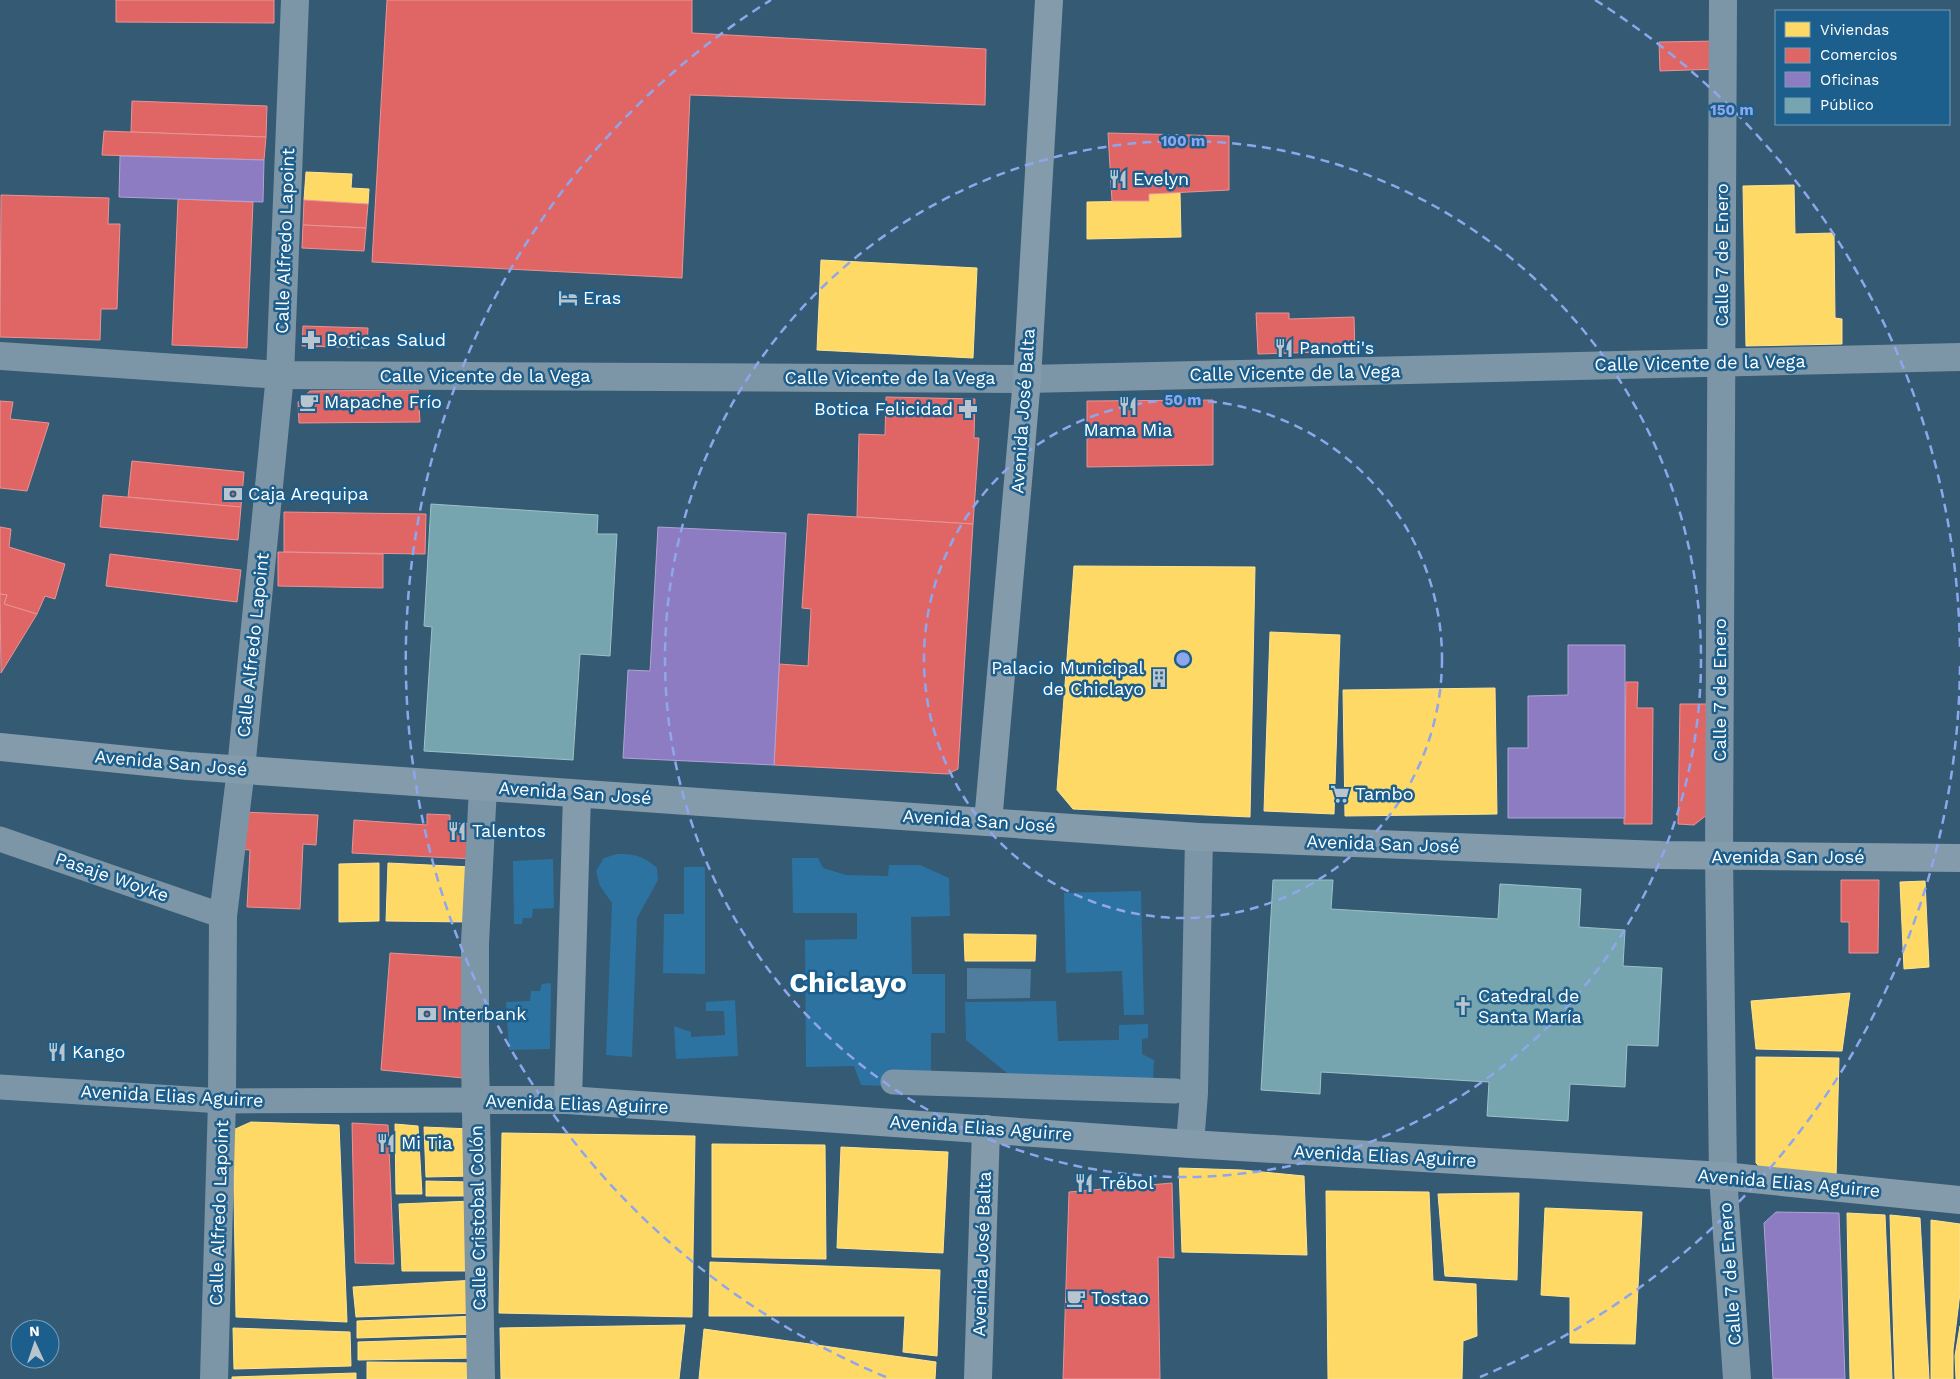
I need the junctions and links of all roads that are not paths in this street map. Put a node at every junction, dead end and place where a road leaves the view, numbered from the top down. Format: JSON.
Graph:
{"nodes":[{"id":1,"x":295,"y":0,"type":"edge"},
{"id":2,"x":1049,"y":0,"type":"edge"},
{"id":3,"x":1722,"y":0,"type":"edge"},
{"id":4,"x":0,"y":356,"type":"edge"},
{"id":5,"x":1960,"y":357,"type":"edge"},
{"id":6,"x":1721,"y":362,"type":"junction"},
{"id":7,"x":280,"y":375,"type":"junction"},
{"id":8,"x":1026,"y":379,"type":"junction"},
{"id":9,"x":0,"y":747,"type":"edge"},
{"id":10,"x":241,"y":769,"type":"junction"},
{"id":11,"x":482,"y":787,"type":"junction"},
{"id":12,"x":577,"y":794,"type":"junction"},
{"id":13,"x":988,"y":822,"type":"junction"},
{"id":14,"x":1198,"y":837,"type":"junction"},
{"id":15,"x":0,"y":839,"type":"edge"},
{"id":16,"x":1719,"y":856,"type":"junction"},
{"id":17,"x":1960,"y":858,"type":"edge"},
{"id":18,"x":223,"y":916,"type":"junction"},
{"id":19,"x":893,"y":1082,"type":"dead end"},
{"id":20,"x":0,"y":1087,"type":"edge"},
{"id":21,"x":1174,"y":1091,"type":"dead end"},
{"id":22,"x":476,"y":1100,"type":"junction"},
{"id":23,"x":568,"y":1100,"type":"junction"},
{"id":24,"x":222,"y":1101,"type":"junction"},
{"id":25,"x":986,"y":1129,"type":"junction"},
{"id":26,"x":1190,"y":1144,"type":"junction"},
{"id":27,"x":1723,"y":1176,"type":"junction"},
{"id":28,"x":1960,"y":1200,"type":"edge"},
{"id":29,"x":214,"y":1379,"type":"edge"},
{"id":30,"x":481,"y":1379,"type":"edge"},
{"id":31,"x":978,"y":1379,"type":"edge"},
{"id":32,"x":1737,"y":1379,"type":"edge"}],
"edges":[{"from":1,"to":7,"type":"street","name":"Calle Alfredo Lapoint"},
{"from":2,"to":8,"type":"main road","name":"Avenida José Balta"},
{"from":3,"to":6,"type":"street","name":"Calle 7 de Enero"},
{"from":4,"to":7,"type":"street","name":"Calle Vicente de la Vega"},
{"from":5,"to":6,"type":"street","name":"Calle Vicente de la Vega"},
{"from":6,"to":8,"type":"street","name":"Calle Vicente de la Vega"},
{"from":6,"to":16,"type":"street","name":"Calle 7 de Enero"},
{"from":7,"to":8,"type":"street","name":"Calle Vicente de la Vega"},
{"from":7,"to":10,"type":"street","name":"Calle Alfredo Lapoint"},
{"from":8,"to":13,"type":"main road","name":"Avenida José Balta"},
{"from":9,"to":10,"type":"main road","name":"Avenida San José"},
{"from":10,"to":11,"type":"main road","name":"Avenida San José"},
{"from":10,"to":18,"type":"street","name":"Calle Alfredo Lapoint"},
{"from":11,"to":12,"type":"main road","name":"Avenida San José"},
{"from":11,"to":22,"type":"street","name":"Calle Cristobal Colón"},
{"from":12,"to":13,"type":"main road","name":"Avenida San José"},
{"from":12,"to":23,"type":"main road"},
{"from":13,"to":14,"type":"main road","name":"Avenida San José"},
{"from":14,"to":16,"type":"main road","name":"Avenida San José"},
{"from":14,"to":26,"type":"street"},
{"from":15,"to":18,"type":"street","name":"Pasaje Woyke"},
{"from":16,"to":17,"type":"main road","name":"Avenida San José"},
{"from":16,"to":27,"type":"street","name":"Calle 7 de Enero"},
{"from":18,"to":24,"type":"street","name":"Calle Alfredo Lapoint"},
{"from":19,"to":21,"type":"street"},
{"from":20,"to":24,"type":"street","name":"Avenida Elias Aguirre"},
{"from":22,"to":23,"type":"street","name":"Avenida Elias Aguirre"},
{"from":22,"to":24,"type":"street","name":"Avenida Elias Aguirre"},
{"from":22,"to":30,"type":"street","name":"Calle Cristobal Colón"},
{"from":23,"to":25,"type":"main road","name":"Avenida Elias Aguirre"},
{"from":24,"to":29,"type":"street","name":"Calle Alfredo Lapoint"},
{"from":25,"to":26,"type":"main road","name":"Avenida Elias Aguirre"},
{"from":25,"to":31,"type":"main road","name":"Avenida José Balta"},
{"from":26,"to":27,"type":"main road","name":"Avenida Elias Aguirre"},
{"from":27,"to":28,"type":"main road","name":"Avenida Elias Aguirre"},
{"from":27,"to":32,"type":"street","name":"Calle 7 de Enero"}]}
